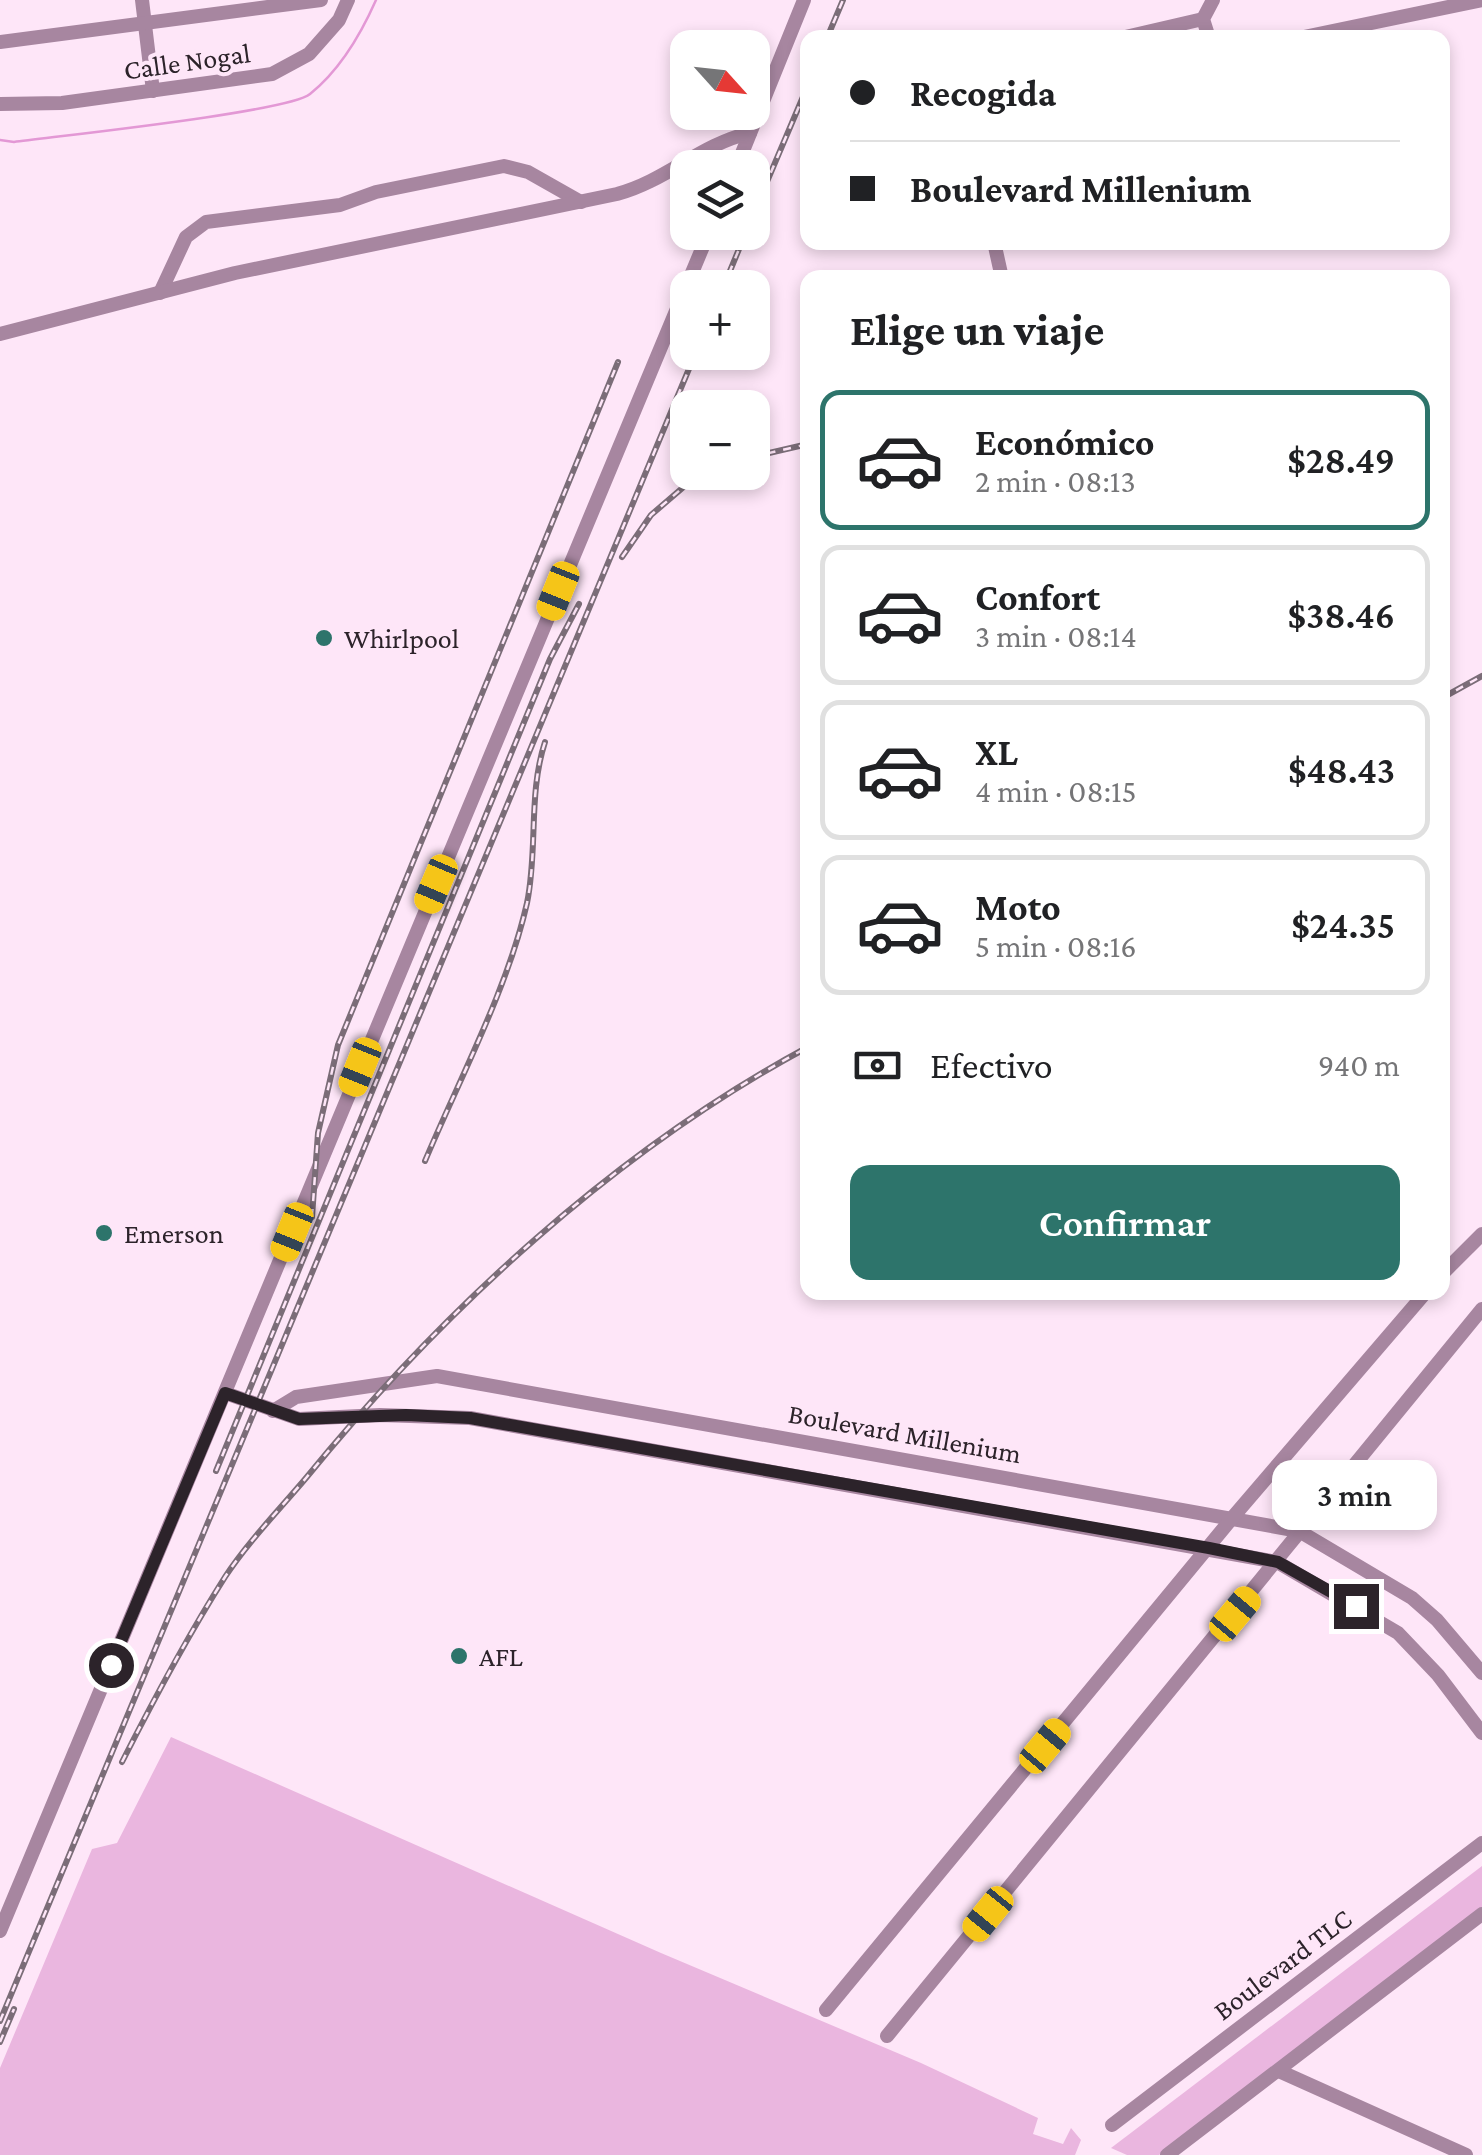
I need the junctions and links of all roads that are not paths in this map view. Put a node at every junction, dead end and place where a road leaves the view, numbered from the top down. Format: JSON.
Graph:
{"nodes":[{"id":1,"x":142,"y":0,"type":"edge"},
{"id":2,"x":320,"y":0,"type":"edge"},
{"id":3,"x":348,"y":0,"type":"edge"},
{"id":4,"x":804,"y":0,"type":"edge"},
{"id":5,"x":1212,"y":0,"type":"edge"},
{"id":6,"x":1482,"y":0,"type":"edge"},
{"id":7,"x":145,"y":21,"type":"junction"},
{"id":8,"x":1206,"y":29,"type":"edge"},
{"id":9,"x":1338,"y":30,"type":"edge"},
{"id":10,"x":0,"y":42,"type":"edge"},
{"id":11,"x":153,"y":91,"type":"junction"},
{"id":12,"x":0,"y":104,"type":"edge"},
{"id":13,"x":750,"y":133,"type":"junction"},
{"id":14,"x":743,"y":150,"type":"edge"},
{"id":15,"x":581,"y":202,"type":"junction"},
{"id":16,"x":701,"y":250,"type":"edge"},
{"id":17,"x":160,"y":293,"type":"junction"},
{"id":18,"x":0,"y":334,"type":"edge"},
{"id":19,"x":1482,"y":1234,"type":"edge"},
{"id":20,"x":1450,"y":1266,"type":"edge"},
{"id":21,"x":1419,"y":1300,"type":"edge"},
{"id":22,"x":1482,"y":1309,"type":"edge"},
{"id":23,"x":225,"y":1393,"type":"junction"},
{"id":24,"x":274,"y":1410,"type":"junction"},
{"id":25,"x":1233,"y":1517,"type":"junction"},
{"id":26,"x":1299,"y":1531,"type":"junction"},
{"id":27,"x":1209,"y":1548,"type":"junction"},
{"id":28,"x":1278,"y":1562,"type":"junction"},
{"id":29,"x":1482,"y":1674,"type":"edge"},
{"id":30,"x":1482,"y":1733,"type":"edge"},
{"id":31,"x":1482,"y":1843,"type":"edge"},
{"id":32,"x":1482,"y":1914,"type":"edge"},
{"id":33,"x":0,"y":1931,"type":"edge"},
{"id":34,"x":826,"y":2010,"type":"dead end"},
{"id":35,"x":887,"y":2036,"type":"dead end"},
{"id":36,"x":1280,"y":2072,"type":"junction"},
{"id":37,"x":1112,"y":2125,"type":"dead end"},
{"id":38,"x":1167,"y":2155,"type":"edge"},
{"id":39,"x":1466,"y":2155,"type":"edge"}],
"edges":[{"from":1,"to":7,"type":"street"},
{"from":2,"to":7,"type":"street"},
{"from":3,"to":11,"type":"street","name":"Calle Nogal"},
{"from":4,"to":13,"type":"street"},
{"from":5,"to":8,"type":"street"},
{"from":6,"to":9,"type":"street"},
{"from":7,"to":10,"type":"street"},
{"from":7,"to":11,"type":"street"},
{"from":11,"to":12,"type":"street","name":"Calle Nogal"},
{"from":13,"to":14,"type":"street"},
{"from":13,"to":15,"type":"street"},
{"from":15,"to":17,"type":"street"},
{"from":15,"to":17,"type":"street"},
{"from":16,"to":23,"type":"street"},
{"from":17,"to":18,"type":"street"},
{"from":19,"to":20,"type":"street"},
{"from":21,"to":25,"type":"street"},
{"from":22,"to":26,"type":"street"},
{"from":23,"to":24,"type":"street"},
{"from":23,"to":33,"type":"street"},
{"from":24,"to":25,"type":"street","name":"Boulevard Millenium"},
{"from":24,"to":27,"type":"street"},
{"from":25,"to":26,"type":"street","name":"Boulevard Millenium"},
{"from":25,"to":27,"type":"street"},
{"from":26,"to":28,"type":"street"},
{"from":26,"to":29,"type":"street","name":"Boulevard Millenium"},
{"from":27,"to":28,"type":"street"},
{"from":27,"to":34,"type":"street"},
{"from":28,"to":30,"type":"street"},
{"from":28,"to":35,"type":"street"},
{"from":31,"to":37,"type":"street","name":"Boulevard TLC"},
{"from":32,"to":36,"type":"street"},
{"from":36,"to":38,"type":"street"},
{"from":36,"to":39,"type":"street"}]}
